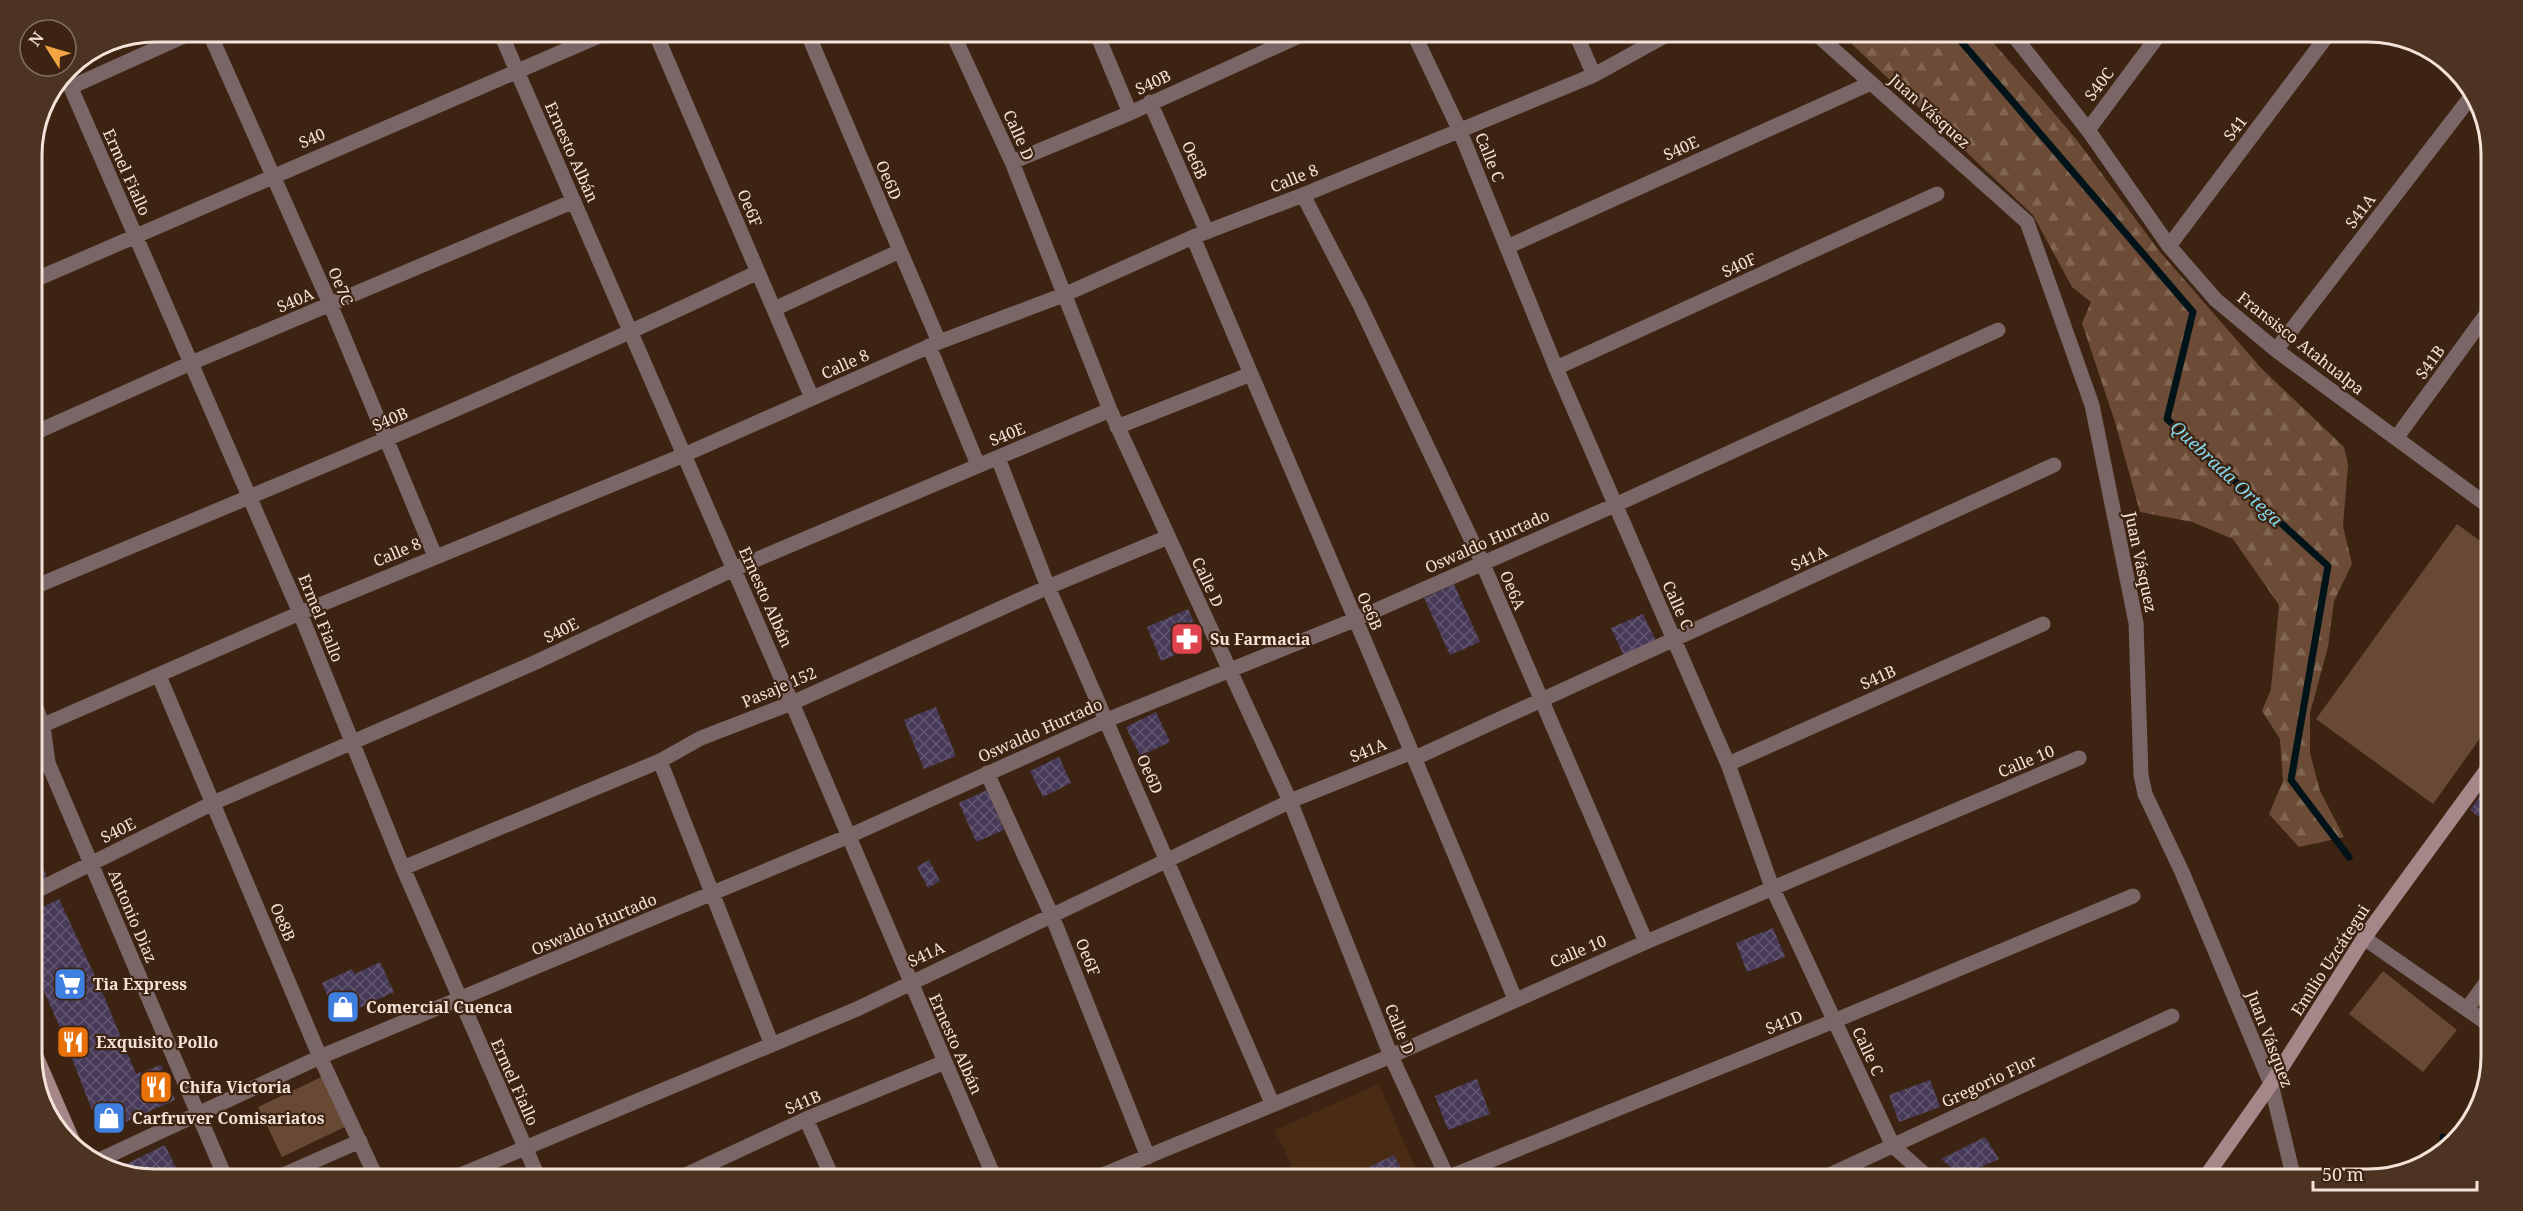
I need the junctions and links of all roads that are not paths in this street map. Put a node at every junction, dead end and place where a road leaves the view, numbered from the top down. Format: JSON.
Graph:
{"nodes":[{"id":1,"x":171,"y":42,"type":"edge"},
{"id":2,"x":214,"y":42,"type":"edge"},
{"id":3,"x":504,"y":42,"type":"edge"},
{"id":4,"x":585,"y":42,"type":"edge"},
{"id":5,"x":659,"y":42,"type":"edge"},
{"id":6,"x":811,"y":42,"type":"edge"},
{"id":7,"x":957,"y":42,"type":"edge"},
{"id":8,"x":1100,"y":42,"type":"edge"},
{"id":9,"x":1285,"y":42,"type":"edge"},
{"id":10,"x":1418,"y":42,"type":"edge"},
{"id":11,"x":1579,"y":42,"type":"edge"},
{"id":12,"x":1654,"y":42,"type":"edge"},
{"id":13,"x":1825,"y":42,"type":"edge"},
{"id":14,"x":2020,"y":42,"type":"edge"},
{"id":15,"x":2154,"y":42,"type":"edge"},
{"id":16,"x":2322,"y":42,"type":"edge"},
{"id":17,"x":517,"y":71,"type":"junction"},
{"id":18,"x":1594,"y":75,"type":"junction"},
{"id":19,"x":69,"y":82,"type":"edge"},
{"id":20,"x":1870,"y":82,"type":"junction"},
{"id":21,"x":71,"y":87,"type":"junction"},
{"id":22,"x":1150,"y":102,"type":"junction"},
{"id":23,"x":2467,"y":102,"type":"edge"},
{"id":24,"x":1130,"y":113,"type":"junction"},
{"id":25,"x":1459,"y":129,"type":"junction"},
{"id":26,"x":2088,"y":130,"type":"junction"},
{"id":27,"x":1012,"y":162,"type":"junction"},
{"id":28,"x":273,"y":174,"type":"junction"},
{"id":29,"x":1937,"y":194,"type":"dead end"},
{"id":30,"x":1303,"y":195,"type":"junction"},
{"id":31,"x":574,"y":201,"type":"junction"},
{"id":32,"x":1200,"y":234,"type":"junction"},
{"id":33,"x":135,"y":235,"type":"junction"},
{"id":34,"x":2169,"y":246,"type":"junction"},
{"id":35,"x":1507,"y":247,"type":"junction"},
{"id":36,"x":900,"y":251,"type":"junction"},
{"id":37,"x":758,"y":272,"type":"junction"},
{"id":38,"x":42,"y":277,"type":"edge"},
{"id":39,"x":1066,"y":294,"type":"junction"},
{"id":40,"x":330,"y":304,"type":"junction"},
{"id":41,"x":774,"y":309,"type":"junction"},
{"id":42,"x":2481,"y":322,"type":"edge"},
{"id":43,"x":1998,"y":330,"type":"dead end"},
{"id":44,"x":630,"y":333,"type":"junction"},
{"id":45,"x":934,"y":344,"type":"junction"},
{"id":46,"x":2276,"y":350,"type":"junction"},
{"id":47,"x":191,"y":363,"type":"junction"},
{"id":48,"x":1556,"y":368,"type":"junction"},
{"id":49,"x":1251,"y":374,"type":"junction"},
{"id":50,"x":812,"y":398,"type":"junction"},
{"id":51,"x":1110,"y":410,"type":"junction"},
{"id":52,"x":1117,"y":427,"type":"junction"},
{"id":53,"x":42,"y":430,"type":"edge"},
{"id":54,"x":2397,"y":437,"type":"junction"},
{"id":55,"x":386,"y":440,"type":"junction"},
{"id":56,"x":684,"y":455,"type":"junction"},
{"id":57,"x":998,"y":458,"type":"junction"},
{"id":58,"x":978,"y":465,"type":"junction"},
{"id":59,"x":2054,"y":465,"type":"dead end"},
{"id":60,"x":250,"y":496,"type":"junction"},
{"id":61,"x":2481,"y":500,"type":"edge"},
{"id":62,"x":1615,"y":505,"type":"junction"},
{"id":63,"x":1168,"y":537,"type":"junction"},
{"id":64,"x":435,"y":556,"type":"junction"},
{"id":65,"x":1482,"y":562,"type":"junction"},
{"id":66,"x":734,"y":569,"type":"junction"},
{"id":67,"x":42,"y":584,"type":"edge"},
{"id":68,"x":1048,"y":587,"type":"junction"},
{"id":69,"x":300,"y":612,"type":"junction"},
{"id":70,"x":1354,"y":620,"type":"junction"},
{"id":71,"x":2043,"y":624,"type":"dead end"},
{"id":72,"x":1674,"y":639,"type":"junction"},
{"id":73,"x":1230,"y":671,"type":"junction"},
{"id":74,"x":159,"y":676,"type":"junction"},
{"id":75,"x":1542,"y":701,"type":"junction"},
{"id":76,"x":792,"y":703,"type":"junction"},
{"id":77,"x":1107,"y":720,"type":"junction"},
{"id":78,"x":42,"y":726,"type":"edge"},
{"id":79,"x":352,"y":742,"type":"junction"},
{"id":80,"x":42,"y":744,"type":"edge"},
{"id":81,"x":1414,"y":755,"type":"junction"},
{"id":82,"x":2079,"y":758,"type":"dead end"},
{"id":83,"x":660,"y":761,"type":"junction"},
{"id":84,"x":1728,"y":764,"type":"junction"},
{"id":85,"x":987,"y":773,"type":"junction"},
{"id":86,"x":2481,"y":778,"type":"edge"},
{"id":87,"x":1290,"y":801,"type":"junction"},
{"id":88,"x":213,"y":803,"type":"junction"},
{"id":89,"x":849,"y":836,"type":"junction"},
{"id":90,"x":1168,"y":859,"type":"junction"},
{"id":91,"x":92,"y":863,"type":"junction"},
{"id":92,"x":404,"y":868,"type":"junction"},
{"id":93,"x":1772,"y":887,"type":"junction"},
{"id":94,"x":42,"y":888,"type":"edge"},
{"id":95,"x":713,"y":894,"type":"junction"},
{"id":96,"x":2133,"y":896,"type":"dead end"},
{"id":97,"x":1052,"y":916,"type":"junction"},
{"id":98,"x":2364,"y":938,"type":"junction"},
{"id":99,"x":1646,"y":942,"type":"junction"},
{"id":100,"x":909,"y":982,"type":"junction"},
{"id":101,"x":2481,"y":991,"type":"edge"},
{"id":102,"x":1515,"y":999,"type":"junction"},
{"id":103,"x":460,"y":1000,"type":"junction"},
{"id":104,"x":2467,"y":1009,"type":"junction"},
{"id":105,"x":2172,"y":1016,"type":"dead end"},
{"id":106,"x":2481,"y":1019,"type":"edge"},
{"id":107,"x":1834,"y":1021,"type":"junction"},
{"id":108,"x":772,"y":1045,"type":"junction"},
{"id":109,"x":1391,"y":1056,"type":"junction"},
{"id":110,"x":320,"y":1057,"type":"junction"},
{"id":111,"x":945,"y":1062,"type":"junction"},
{"id":112,"x":43,"y":1073,"type":"edge"},
{"id":113,"x":2271,"y":1084,"type":"junction"},
{"id":114,"x":1272,"y":1103,"type":"junction"},
{"id":115,"x":198,"y":1115,"type":"junction"},
{"id":116,"x":806,"y":1119,"type":"junction"},
{"id":117,"x":66,"y":1126,"type":"edge"},
{"id":118,"x":360,"y":1141,"type":"junction"},
{"id":119,"x":1893,"y":1146,"type":"junction"},
{"id":120,"x":526,"y":1150,"type":"junction"},
{"id":121,"x":105,"y":1157,"type":"edge"},
{"id":122,"x":1148,"y":1157,"type":"junction"},
{"id":123,"x":222,"y":1169,"type":"edge"},
{"id":124,"x":297,"y":1169,"type":"edge"},
{"id":125,"x":373,"y":1169,"type":"edge"},
{"id":126,"x":477,"y":1169,"type":"edge"},
{"id":127,"x":534,"y":1169,"type":"edge"},
{"id":128,"x":698,"y":1169,"type":"edge"},
{"id":129,"x":828,"y":1169,"type":"edge"},
{"id":130,"x":991,"y":1169,"type":"edge"},
{"id":131,"x":1118,"y":1169,"type":"edge"},
{"id":132,"x":1443,"y":1169,"type":"edge"},
{"id":133,"x":1472,"y":1169,"type":"edge"},
{"id":134,"x":1843,"y":1169,"type":"edge"},
{"id":135,"x":1917,"y":1169,"type":"edge"},
{"id":136,"x":2211,"y":1169,"type":"edge"},
{"id":137,"x":2292,"y":1169,"type":"edge"}],
"edges":[{"from":1,"to":21,"type":"street"},
{"from":2,"to":28,"type":"street","name":"Oe7C"},
{"from":3,"to":17,"type":"street","name":"Ernesto Albán"},
{"from":4,"to":17,"type":"street","name":"S40"},
{"from":5,"to":37,"type":"street","name":"Oe6F"},
{"from":6,"to":36,"type":"street","name":"Oe6D"},
{"from":7,"to":27,"type":"street","name":"Calle D"},
{"from":8,"to":24,"type":"street"},
{"from":9,"to":22,"type":"street","name":"S40B"},
{"from":10,"to":25,"type":"street","name":"Calle C"},
{"from":11,"to":18,"type":"street"},
{"from":12,"to":18,"type":"street","name":"Calle 8"},
{"from":13,"to":20,"type":"street","name":"Juan Vásquez"},
{"from":14,"to":26,"type":"street","name":"Fransisco Atahualpa"},
{"from":15,"to":26,"type":"street","name":"S40C"},
{"from":16,"to":34,"type":"street","name":"S41"},
{"from":17,"to":28,"type":"street","name":"S40"},
{"from":17,"to":31,"type":"street","name":"Ernesto Albán"},
{"from":18,"to":25,"type":"street","name":"Calle 8"},
{"from":19,"to":21,"type":"street","name":"Ermel Fiallo"},
{"from":20,"to":35,"type":"street","name":"S40E"},
{"from":20,"to":113,"type":"street","name":"Juan Vásquez"},
{"from":21,"to":33,"type":"street","name":"Ermel Fiallo"},
{"from":22,"to":24,"type":"street","name":"S40B"},
{"from":22,"to":32,"type":"street","name":"Oe6B"},
{"from":23,"to":46,"type":"street","name":"S41A"},
{"from":24,"to":27,"type":"street","name":"S40B"},
{"from":25,"to":30,"type":"street","name":"Calle 8"},
{"from":25,"to":35,"type":"street","name":"Calle C"},
{"from":26,"to":34,"type":"street","name":"Fransisco Atahualpa"},
{"from":27,"to":39,"type":"street","name":"Calle D"},
{"from":28,"to":33,"type":"street","name":"S40"},
{"from":28,"to":40,"type":"street","name":"Oe7C"},
{"from":29,"to":48,"type":"street","name":"S40F"},
{"from":30,"to":32,"type":"street","name":"Calle 8"},
{"from":30,"to":65,"type":"street","name":"Oe6A"},
{"from":31,"to":40,"type":"street","name":"S40A"},
{"from":31,"to":44,"type":"street","name":"Ernesto Albán"},
{"from":32,"to":39,"type":"street","name":"Calle 8"},
{"from":32,"to":49,"type":"street","name":"Oe6B"},
{"from":33,"to":38,"type":"street","name":"S40"},
{"from":33,"to":47,"type":"street","name":"Ermel Fiallo"},
{"from":34,"to":46,"type":"street","name":"Fransisco Atahualpa"},
{"from":35,"to":48,"type":"street","name":"Calle C"},
{"from":36,"to":41,"type":"street"},
{"from":36,"to":45,"type":"street","name":"Oe6D"},
{"from":37,"to":41,"type":"street","name":"Oe6F"},
{"from":37,"to":44,"type":"street","name":"S40B"},
{"from":39,"to":45,"type":"street","name":"Calle 8"},
{"from":39,"to":51,"type":"street","name":"Calle D"},
{"from":40,"to":47,"type":"street","name":"S40A"},
{"from":40,"to":55,"type":"street","name":"Oe7C"},
{"from":41,"to":50,"type":"street","name":"Oe6F"},
{"from":42,"to":54,"type":"street","name":"S41B"},
{"from":43,"to":62,"type":"street","name":"Oswaldo Hurtado"},
{"from":44,"to":55,"type":"street","name":"S40B"},
{"from":44,"to":56,"type":"street","name":"Ernesto Albán"},
{"from":45,"to":50,"type":"street","name":"Calle 8"},
{"from":45,"to":58,"type":"street","name":"Oe6D"},
{"from":46,"to":54,"type":"street","name":"Fransisco Atahualpa"},
{"from":47,"to":53,"type":"street","name":"S40A"},
{"from":47,"to":60,"type":"street","name":"Ermel Fiallo"},
{"from":48,"to":62,"type":"street","name":"Calle C"},
{"from":49,"to":52,"type":"street"},
{"from":49,"to":70,"type":"street","name":"Oe6B"},
{"from":50,"to":56,"type":"street","name":"Calle 8"},
{"from":51,"to":52,"type":"street","name":"Calle D"},
{"from":51,"to":57,"type":"street","name":"S40E"},
{"from":52,"to":63,"type":"street","name":"Calle D"},
{"from":54,"to":61,"type":"street","name":"Fransisco Atahualpa"},
{"from":55,"to":60,"type":"street","name":"S40B"},
{"from":55,"to":64,"type":"street","name":"Oe7C"},
{"from":56,"to":64,"type":"street","name":"Calle 8"},
{"from":56,"to":66,"type":"street","name":"Ernesto Albán"},
{"from":57,"to":58,"type":"street","name":"S40E"},
{"from":57,"to":68,"type":"street","name":"Oe6D"},
{"from":58,"to":66,"type":"street","name":"S40E"},
{"from":59,"to":72,"type":"street","name":"S41A"},
{"from":60,"to":67,"type":"street","name":"S40B"},
{"from":60,"to":69,"type":"street","name":"Ermel Fiallo"},
{"from":62,"to":65,"type":"street","name":"Oswaldo Hurtado"},
{"from":62,"to":72,"type":"street","name":"Calle C"},
{"from":63,"to":68,"type":"street","name":"Pasaje 152"},
{"from":63,"to":73,"type":"street","name":"Calle D"},
{"from":64,"to":69,"type":"street","name":"Calle 8"},
{"from":65,"to":70,"type":"street","name":"Oswaldo Hurtado"},
{"from":65,"to":75,"type":"street","name":"Oe6A"},
{"from":66,"to":76,"type":"street","name":"Ernesto Albán"},
{"from":66,"to":79,"type":"street","name":"S40E"},
{"from":68,"to":76,"type":"street","name":"Pasaje 152"},
{"from":68,"to":77,"type":"street","name":"Oe6D"},
{"from":69,"to":74,"type":"street","name":"Calle 8"},
{"from":69,"to":79,"type":"street","name":"Ermel Fiallo"},
{"from":70,"to":73,"type":"street","name":"Oswaldo Hurtado"},
{"from":70,"to":81,"type":"street","name":"Oe6B"},
{"from":71,"to":84,"type":"street","name":"S41B"},
{"from":72,"to":75,"type":"street","name":"S41A"},
{"from":72,"to":84,"type":"street","name":"Calle C"},
{"from":73,"to":77,"type":"street","name":"Oswaldo Hurtado"},
{"from":73,"to":87,"type":"street","name":"Calle D"},
{"from":74,"to":78,"type":"street","name":"Calle 8"},
{"from":74,"to":88,"type":"street","name":"Oe8B"},
{"from":75,"to":81,"type":"street","name":"S41A"},
{"from":75,"to":99,"type":"street","name":"Oe6A"},
{"from":76,"to":83,"type":"street","name":"Pasaje 152"},
{"from":76,"to":89,"type":"street","name":"Ernesto Albán"},
{"from":77,"to":85,"type":"street","name":"Oswaldo Hurtado"},
{"from":77,"to":90,"type":"street","name":"Oe6D"},
{"from":79,"to":88,"type":"street","name":"S40E"},
{"from":79,"to":92,"type":"street","name":"Ermel Fiallo"},
{"from":80,"to":91,"type":"street","name":"Antonio Diaz"},
{"from":81,"to":87,"type":"street","name":"S41A"},
{"from":81,"to":102,"type":"street","name":"Oe6B"},
{"from":82,"to":93,"type":"street","name":"Calle 10"},
{"from":83,"to":92,"type":"street","name":"Pasaje 152"},
{"from":83,"to":95,"type":"street"},
{"from":84,"to":93,"type":"street","name":"Calle C"},
{"from":85,"to":89,"type":"street","name":"Oswaldo Hurtado"},
{"from":85,"to":97,"type":"street","name":"Oe6F"},
{"from":86,"to":98,"type":"street","name":"Emilio Uzcátegui"},
{"from":87,"to":90,"type":"street","name":"S41A"},
{"from":87,"to":109,"type":"street","name":"Calle D"},
{"from":88,"to":91,"type":"street","name":"S40E"},
{"from":88,"to":110,"type":"street","name":"Oe8B"},
{"from":89,"to":95,"type":"street","name":"Oswaldo Hurtado"},
{"from":89,"to":100,"type":"street","name":"Ernesto Albán"},
{"from":90,"to":97,"type":"street","name":"S41A"},
{"from":90,"to":114,"type":"street","name":"Oe6D"},
{"from":91,"to":94,"type":"street","name":"S40E"},
{"from":91,"to":115,"type":"street","name":"Antonio Diaz"},
{"from":92,"to":103,"type":"street","name":"Ermel Fiallo"},
{"from":93,"to":99,"type":"street","name":"Calle 10"},
{"from":93,"to":107,"type":"street","name":"Calle C"},
{"from":95,"to":103,"type":"street","name":"Oswaldo Hurtado"},
{"from":95,"to":108,"type":"street"},
{"from":96,"to":107,"type":"street","name":"S41D"},
{"from":97,"to":100,"type":"street","name":"S41A"},
{"from":97,"to":122,"type":"street","name":"Oe6F"},
{"from":98,"to":104,"type":"street"},
{"from":98,"to":113,"type":"street","name":"Emilio Uzcátegui"},
{"from":99,"to":102,"type":"street","name":"Calle 10"},
{"from":100,"to":108,"type":"street","name":"S41A"},
{"from":100,"to":111,"type":"street","name":"Ernesto Albán"},
{"from":101,"to":104,"type":"street"},
{"from":102,"to":109,"type":"street","name":"Calle 10"},
{"from":103,"to":110,"type":"street","name":"Oswaldo Hurtado"},
{"from":103,"to":120,"type":"street","name":"Ermel Fiallo"},
{"from":104,"to":106,"type":"street"},
{"from":105,"to":119,"type":"street","name":"Gregorio Flor"},
{"from":107,"to":119,"type":"street","name":"Calle C"},
{"from":107,"to":133,"type":"street","name":"S41D"},
{"from":108,"to":120,"type":"street","name":"S41A"},
{"from":109,"to":114,"type":"street","name":"Calle 10"},
{"from":109,"to":132,"type":"street","name":"Calle D"},
{"from":110,"to":115,"type":"street","name":"Oswaldo Hurtado"},
{"from":110,"to":118,"type":"street","name":"Oe8B"},
{"from":111,"to":116,"type":"street","name":"S41B"},
{"from":111,"to":130,"type":"street","name":"Ernesto Albán"},
{"from":112,"to":117,"type":"street"},
{"from":113,"to":136,"type":"street","name":"Emilio Uzcátegui"},
{"from":113,"to":137,"type":"street","name":"Juan Vásquez"},
{"from":114,"to":122,"type":"street","name":"Calle 10"},
{"from":115,"to":121,"type":"street","name":"Oswaldo Hurtado"},
{"from":115,"to":123,"type":"street","name":"Antonio Diaz"},
{"from":116,"to":128,"type":"street","name":"S41B"},
{"from":116,"to":129,"type":"street"},
{"from":118,"to":124,"type":"street"},
{"from":118,"to":125,"type":"street","name":"Oe8B"},
{"from":119,"to":134,"type":"street","name":"Gregorio Flor"},
{"from":119,"to":135,"type":"street","name":"Calle C"},
{"from":120,"to":126,"type":"street","name":"S41A"},
{"from":120,"to":127,"type":"street","name":"Ermel Fiallo"},
{"from":122,"to":131,"type":"street","name":"Calle 10"}]}
